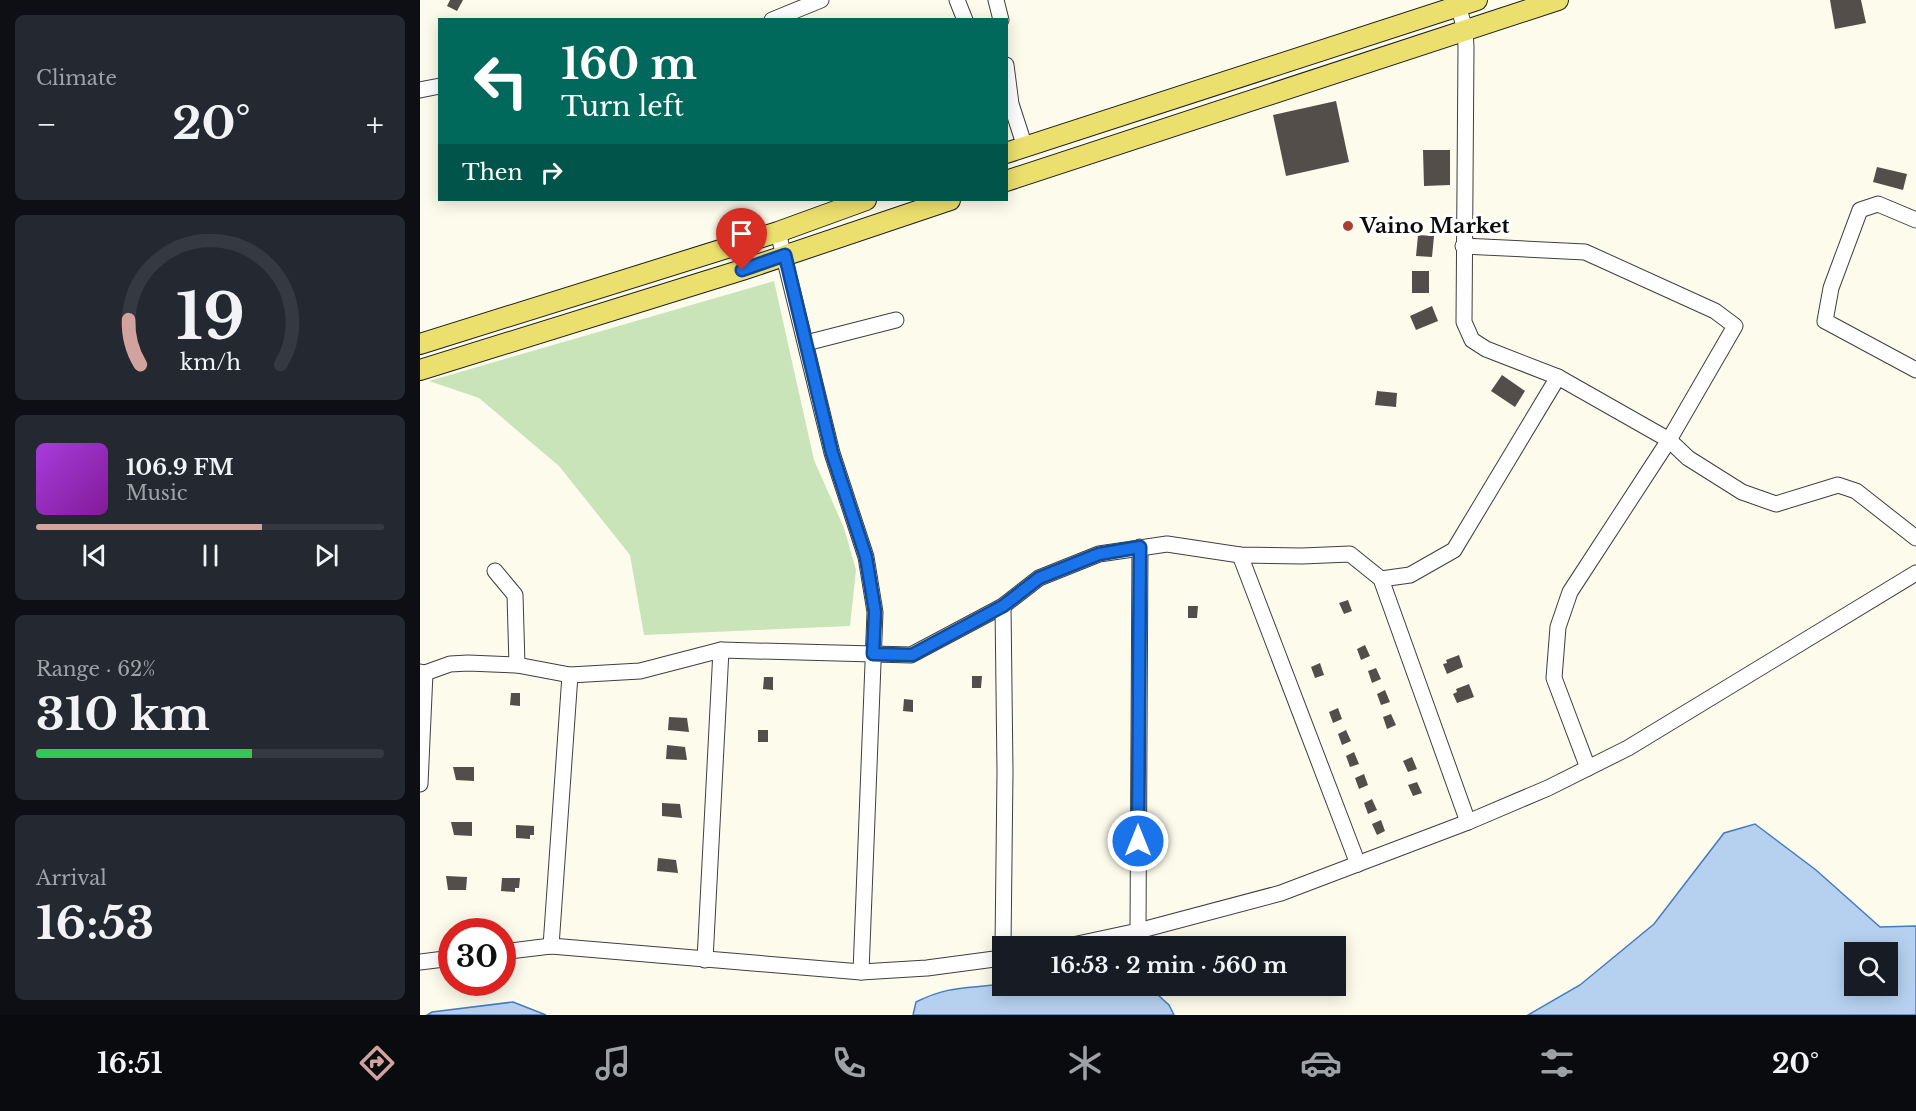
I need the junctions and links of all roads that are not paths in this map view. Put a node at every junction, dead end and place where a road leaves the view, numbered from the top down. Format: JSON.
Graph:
{"nodes":[{"id":1,"x":821,"y":0,"type":"edge"},
{"id":2,"x":957,"y":0,"type":"edge"},
{"id":3,"x":996,"y":0,"type":"edge"},
{"id":4,"x":1477,"y":0,"type":"edge"},
{"id":5,"x":1558,"y":0,"type":"edge"},
{"id":6,"x":1530,"y":4,"type":"edge"},
{"id":7,"x":1458,"y":6,"type":"junction"},
{"id":8,"x":777,"y":18,"type":"edge"},
{"id":9,"x":964,"y":18,"type":"edge"},
{"id":10,"x":1000,"y":18,"type":"edge"},
{"id":11,"x":1465,"y":30,"type":"junction"},
{"id":12,"x":438,"y":86,"type":"edge"},
{"id":13,"x":420,"y":90,"type":"edge"},
{"id":14,"x":1009,"y":100,"type":"edge"},
{"id":15,"x":1016,"y":150,"type":"edge"},
{"id":16,"x":1032,"y":173,"type":"junction"},
{"id":17,"x":1008,"y":180,"type":"edge"},
{"id":18,"x":863,"y":201,"type":"edge"},
{"id":19,"x":947,"y":201,"type":"edge"},
{"id":20,"x":1916,"y":220,"type":"edge"},
{"id":21,"x":778,"y":232,"type":"junction"},
{"id":22,"x":1462,"y":246,"type":"junction"},
{"id":23,"x":785,"y":255,"type":"junction"},
{"id":24,"x":896,"y":320,"type":"dead end"},
{"id":25,"x":806,"y":343,"type":"junction"},
{"id":26,"x":420,"y":344,"type":"edge"},
{"id":27,"x":420,"y":370,"type":"edge"},
{"id":28,"x":1916,"y":370,"type":"edge"},
{"id":29,"x":1558,"y":377,"type":"junction"},
{"id":30,"x":1669,"y":440,"type":"junction"},
{"id":31,"x":1916,"y":538,"type":"edge"},
{"id":32,"x":1140,"y":547,"type":"junction"},
{"id":33,"x":1240,"y":555,"type":"junction"},
{"id":34,"x":495,"y":571,"type":"dead end"},
{"id":35,"x":1916,"y":573,"type":"edge"},
{"id":36,"x":1381,"y":579,"type":"junction"},
{"id":37,"x":1003,"y":606,"type":"junction"},
{"id":38,"x":721,"y":650,"type":"junction"},
{"id":39,"x":873,"y":654,"type":"junction"},
{"id":40,"x":517,"y":665,"type":"junction"},
{"id":41,"x":423,"y":672,"type":"edge"},
{"id":42,"x":570,"y":675,"type":"junction"},
{"id":43,"x":1588,"y":768,"type":"junction"},
{"id":44,"x":420,"y":784,"type":"edge"},
{"id":45,"x":1468,"y":822,"type":"junction"},
{"id":46,"x":1358,"y":864,"type":"junction"},
{"id":47,"x":1138,"y":931,"type":"junction"},
{"id":48,"x":1003,"y":936,"type":"edge"},
{"id":49,"x":1115,"y":936,"type":"edge"},
{"id":50,"x":550,"y":946,"type":"junction"},
{"id":51,"x":516,"y":950,"type":"edge"},
{"id":52,"x":992,"y":959,"type":"edge"},
{"id":53,"x":438,"y":960,"type":"edge"},
{"id":54,"x":705,"y":960,"type":"junction"},
{"id":55,"x":420,"y":962,"type":"edge"},
{"id":56,"x":861,"y":972,"type":"junction"}],
"edges":[{"from":1,"to":8,"type":"street"},
{"from":2,"to":9,"type":"street"},
{"from":3,"to":10,"type":"street"},
{"from":4,"to":7,"type":"main road"},
{"from":5,"to":6,"type":"main road"},
{"from":6,"to":11,"type":"main road"},
{"from":7,"to":11,"type":"street"},
{"from":7,"to":15,"type":"main road"},
{"from":11,"to":16,"type":"main road"},
{"from":11,"to":22,"type":"street"},
{"from":12,"to":13,"type":"street"},
{"from":14,"to":15,"type":"street"},
{"from":15,"to":16,"type":"main road"},
{"from":16,"to":17,"type":"main road"},
{"from":18,"to":21,"type":"main road"},
{"from":19,"to":23,"type":"main road"},
{"from":20,"to":28,"type":"street"},
{"from":21,"to":23,"type":"street"},
{"from":21,"to":26,"type":"main road"},
{"from":22,"to":29,"type":"street"},
{"from":22,"to":30,"type":"street"},
{"from":23,"to":25,"type":"street"},
{"from":23,"to":27,"type":"main road"},
{"from":24,"to":25,"type":"street"},
{"from":25,"to":39,"type":"street"},
{"from":29,"to":30,"type":"street"},
{"from":29,"to":36,"type":"street"},
{"from":30,"to":31,"type":"street"},
{"from":30,"to":43,"type":"street"},
{"from":32,"to":33,"type":"street"},
{"from":32,"to":37,"type":"street"},
{"from":32,"to":47,"type":"street"},
{"from":33,"to":36,"type":"street"},
{"from":33,"to":46,"type":"street"},
{"from":34,"to":40,"type":"street"},
{"from":35,"to":43,"type":"street"},
{"from":36,"to":45,"type":"street"},
{"from":37,"to":39,"type":"street"},
{"from":37,"to":48,"type":"street"},
{"from":38,"to":39,"type":"street"},
{"from":38,"to":42,"type":"street"},
{"from":38,"to":54,"type":"street"},
{"from":39,"to":56,"type":"street"},
{"from":40,"to":41,"type":"street"},
{"from":40,"to":42,"type":"street"},
{"from":41,"to":44,"type":"street"},
{"from":42,"to":50,"type":"street"},
{"from":43,"to":45,"type":"street"},
{"from":45,"to":46,"type":"street"},
{"from":46,"to":47,"type":"street"},
{"from":47,"to":49,"type":"street"},
{"from":50,"to":51,"type":"street"},
{"from":50,"to":54,"type":"street"},
{"from":52,"to":56,"type":"street"},
{"from":53,"to":55,"type":"street"},
{"from":54,"to":56,"type":"street"}]}
